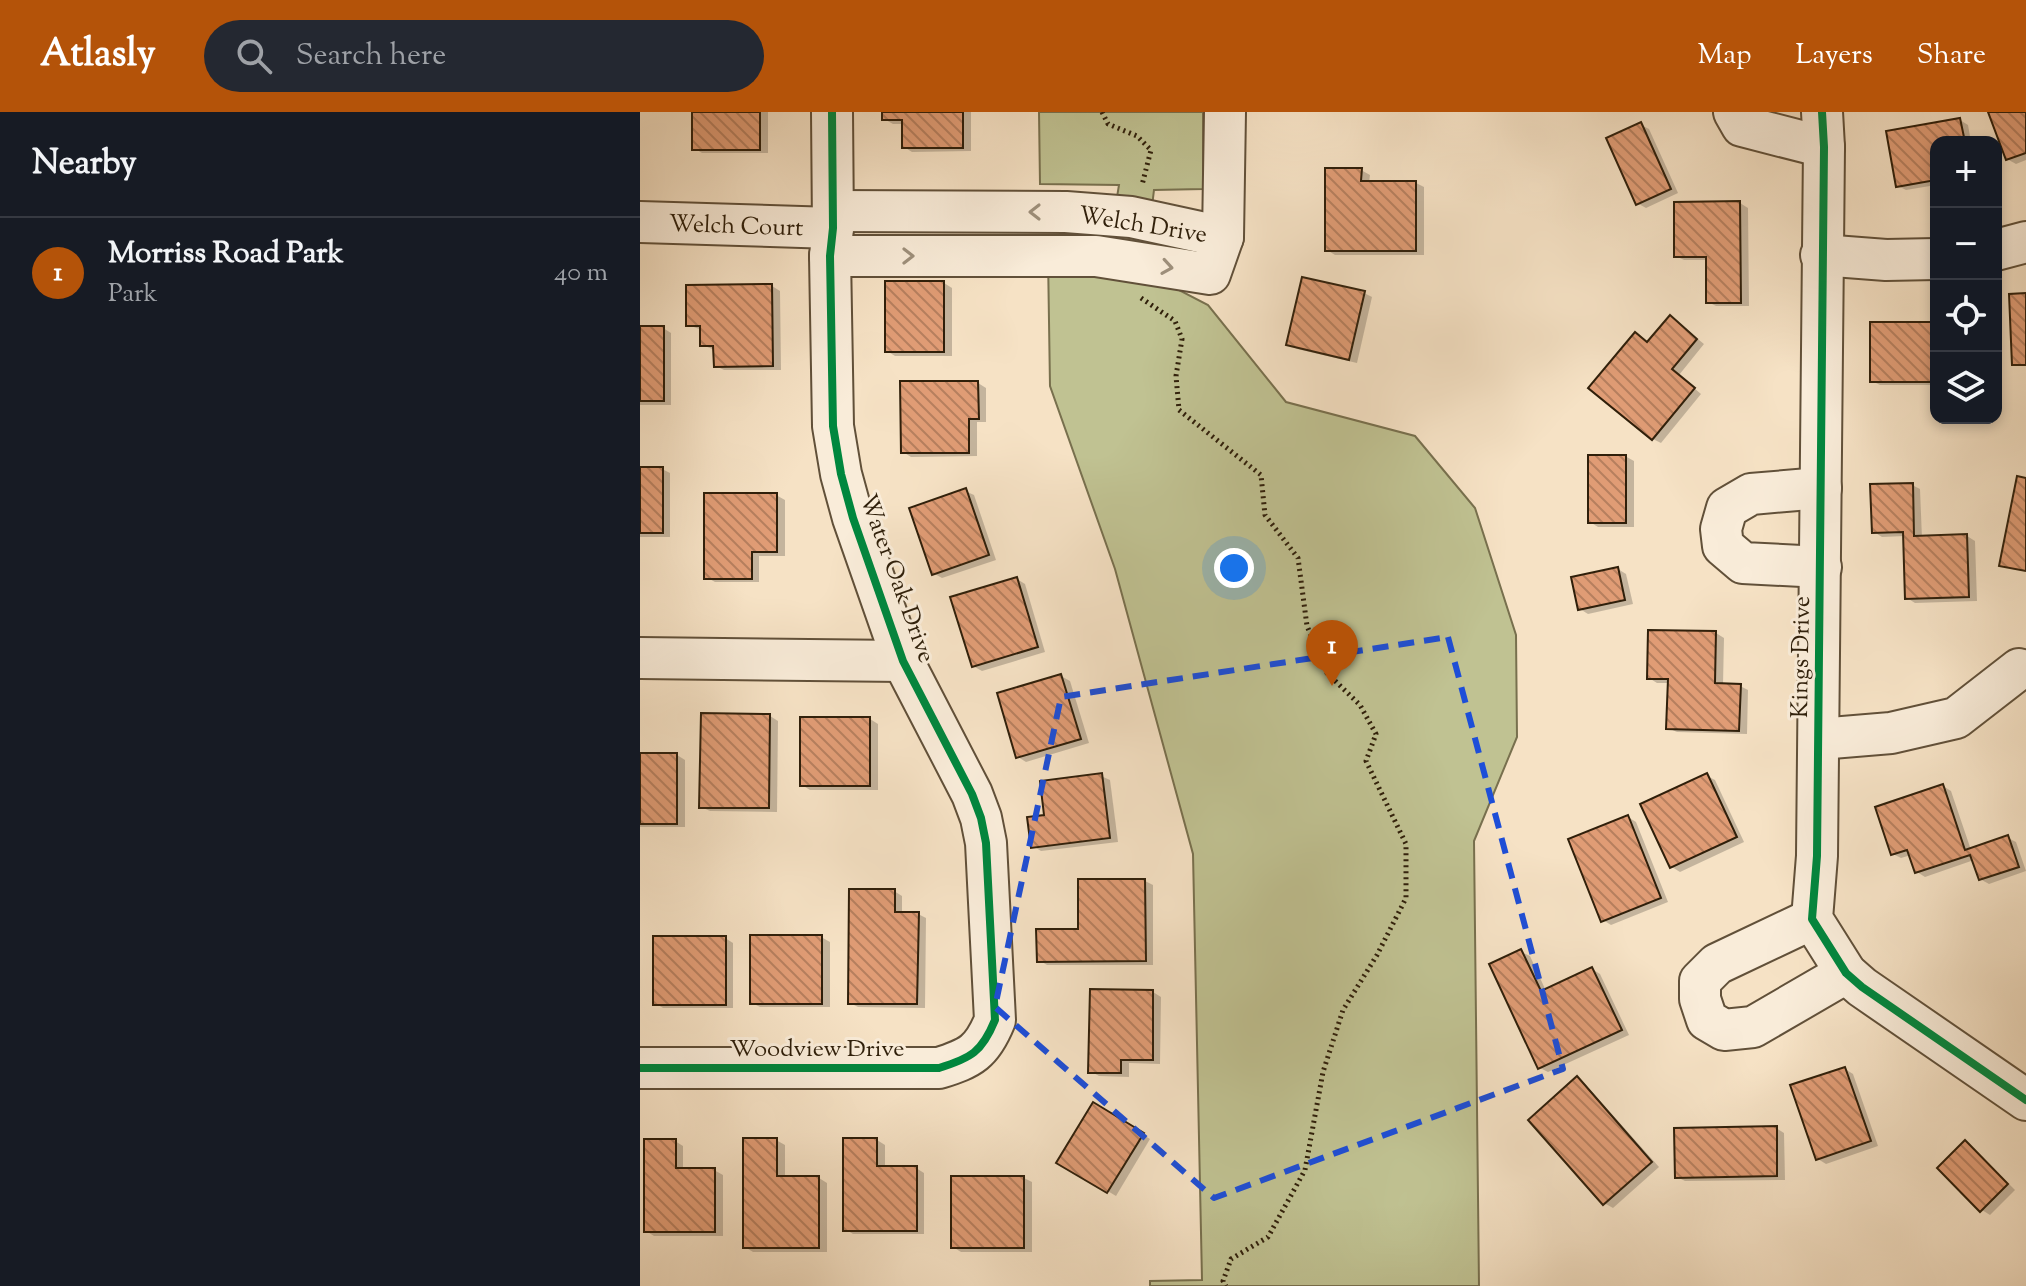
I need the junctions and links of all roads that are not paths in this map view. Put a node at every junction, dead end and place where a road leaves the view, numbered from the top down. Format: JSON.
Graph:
{"nodes":[{"id":1,"x":832,"y":112,"type":"edge"},
{"id":2,"x":1225,"y":112,"type":"edge"},
{"id":3,"x":1734,"y":112,"type":"edge"},
{"id":4,"x":1823,"y":129,"type":"edge"},
{"id":5,"x":640,"y":222,"type":"edge"},
{"id":6,"x":832,"y":232,"type":"junction"},
{"id":7,"x":1223,"y":237,"type":"junction"},
{"id":8,"x":2026,"y":242,"type":"edge"},
{"id":9,"x":2002,"y":248,"type":"edge"},
{"id":10,"x":1821,"y":255,"type":"junction"},
{"id":11,"x":1930,"y":259,"type":"edge"},
{"id":12,"x":1821,"y":488,"type":"junction"},
{"id":13,"x":1821,"y":567,"type":"junction"},
{"id":14,"x":640,"y":658,"type":"edge"},
{"id":15,"x":903,"y":661,"type":"junction"},
{"id":16,"x":2019,"y":669,"type":"dead end"},
{"id":17,"x":1819,"y":739,"type":"junction"},
{"id":18,"x":1812,"y":919,"type":"junction"},
{"id":19,"x":1846,"y":973,"type":"junction"},
{"id":20,"x":986,"y":1041,"type":"joint"},
{"id":21,"x":640,"y":1068,"type":"edge"},
{"id":22,"x":2026,"y":1100,"type":"edge"}],
"edges":[{"from":1,"to":6,"type":"street","name":"Water Oak Drive"},
{"from":2,"to":7,"type":"street"},
{"from":3,"to":4,"type":"street"},
{"from":4,"to":10,"type":"street","name":"Kings Drive"},
{"from":5,"to":6,"type":"street","name":"Welch Court"},
{"from":7,"to":6,"type":"street","name":"Welch Drive","one_way":true},
{"from":6,"to":7,"type":"street","name":"Welch Drive","one_way":true},
{"from":6,"to":15,"type":"street","name":"Water Oak Drive"},
{"from":8,"to":9,"type":"street"},
{"from":10,"to":11,"type":"street"},
{"from":10,"to":12,"type":"street","name":"Kings Drive"},
{"from":12,"to":13,"type":"street","name":"Kings Drive"},
{"from":12,"to":13,"type":"street"},
{"from":13,"to":17,"type":"street","name":"Kings Drive"},
{"from":14,"to":15,"type":"street"},
{"from":15,"to":20,"type":"street","name":"Water Oak Drive"},
{"from":16,"to":17,"type":"street"},
{"from":17,"to":18,"type":"street","name":"Kings Drive"},
{"from":18,"to":19,"type":"street"},
{"from":18,"to":19,"type":"street"},
{"from":19,"to":22,"type":"street"},
{"from":20,"to":21,"type":"street","name":"Woodview Drive"}]}
